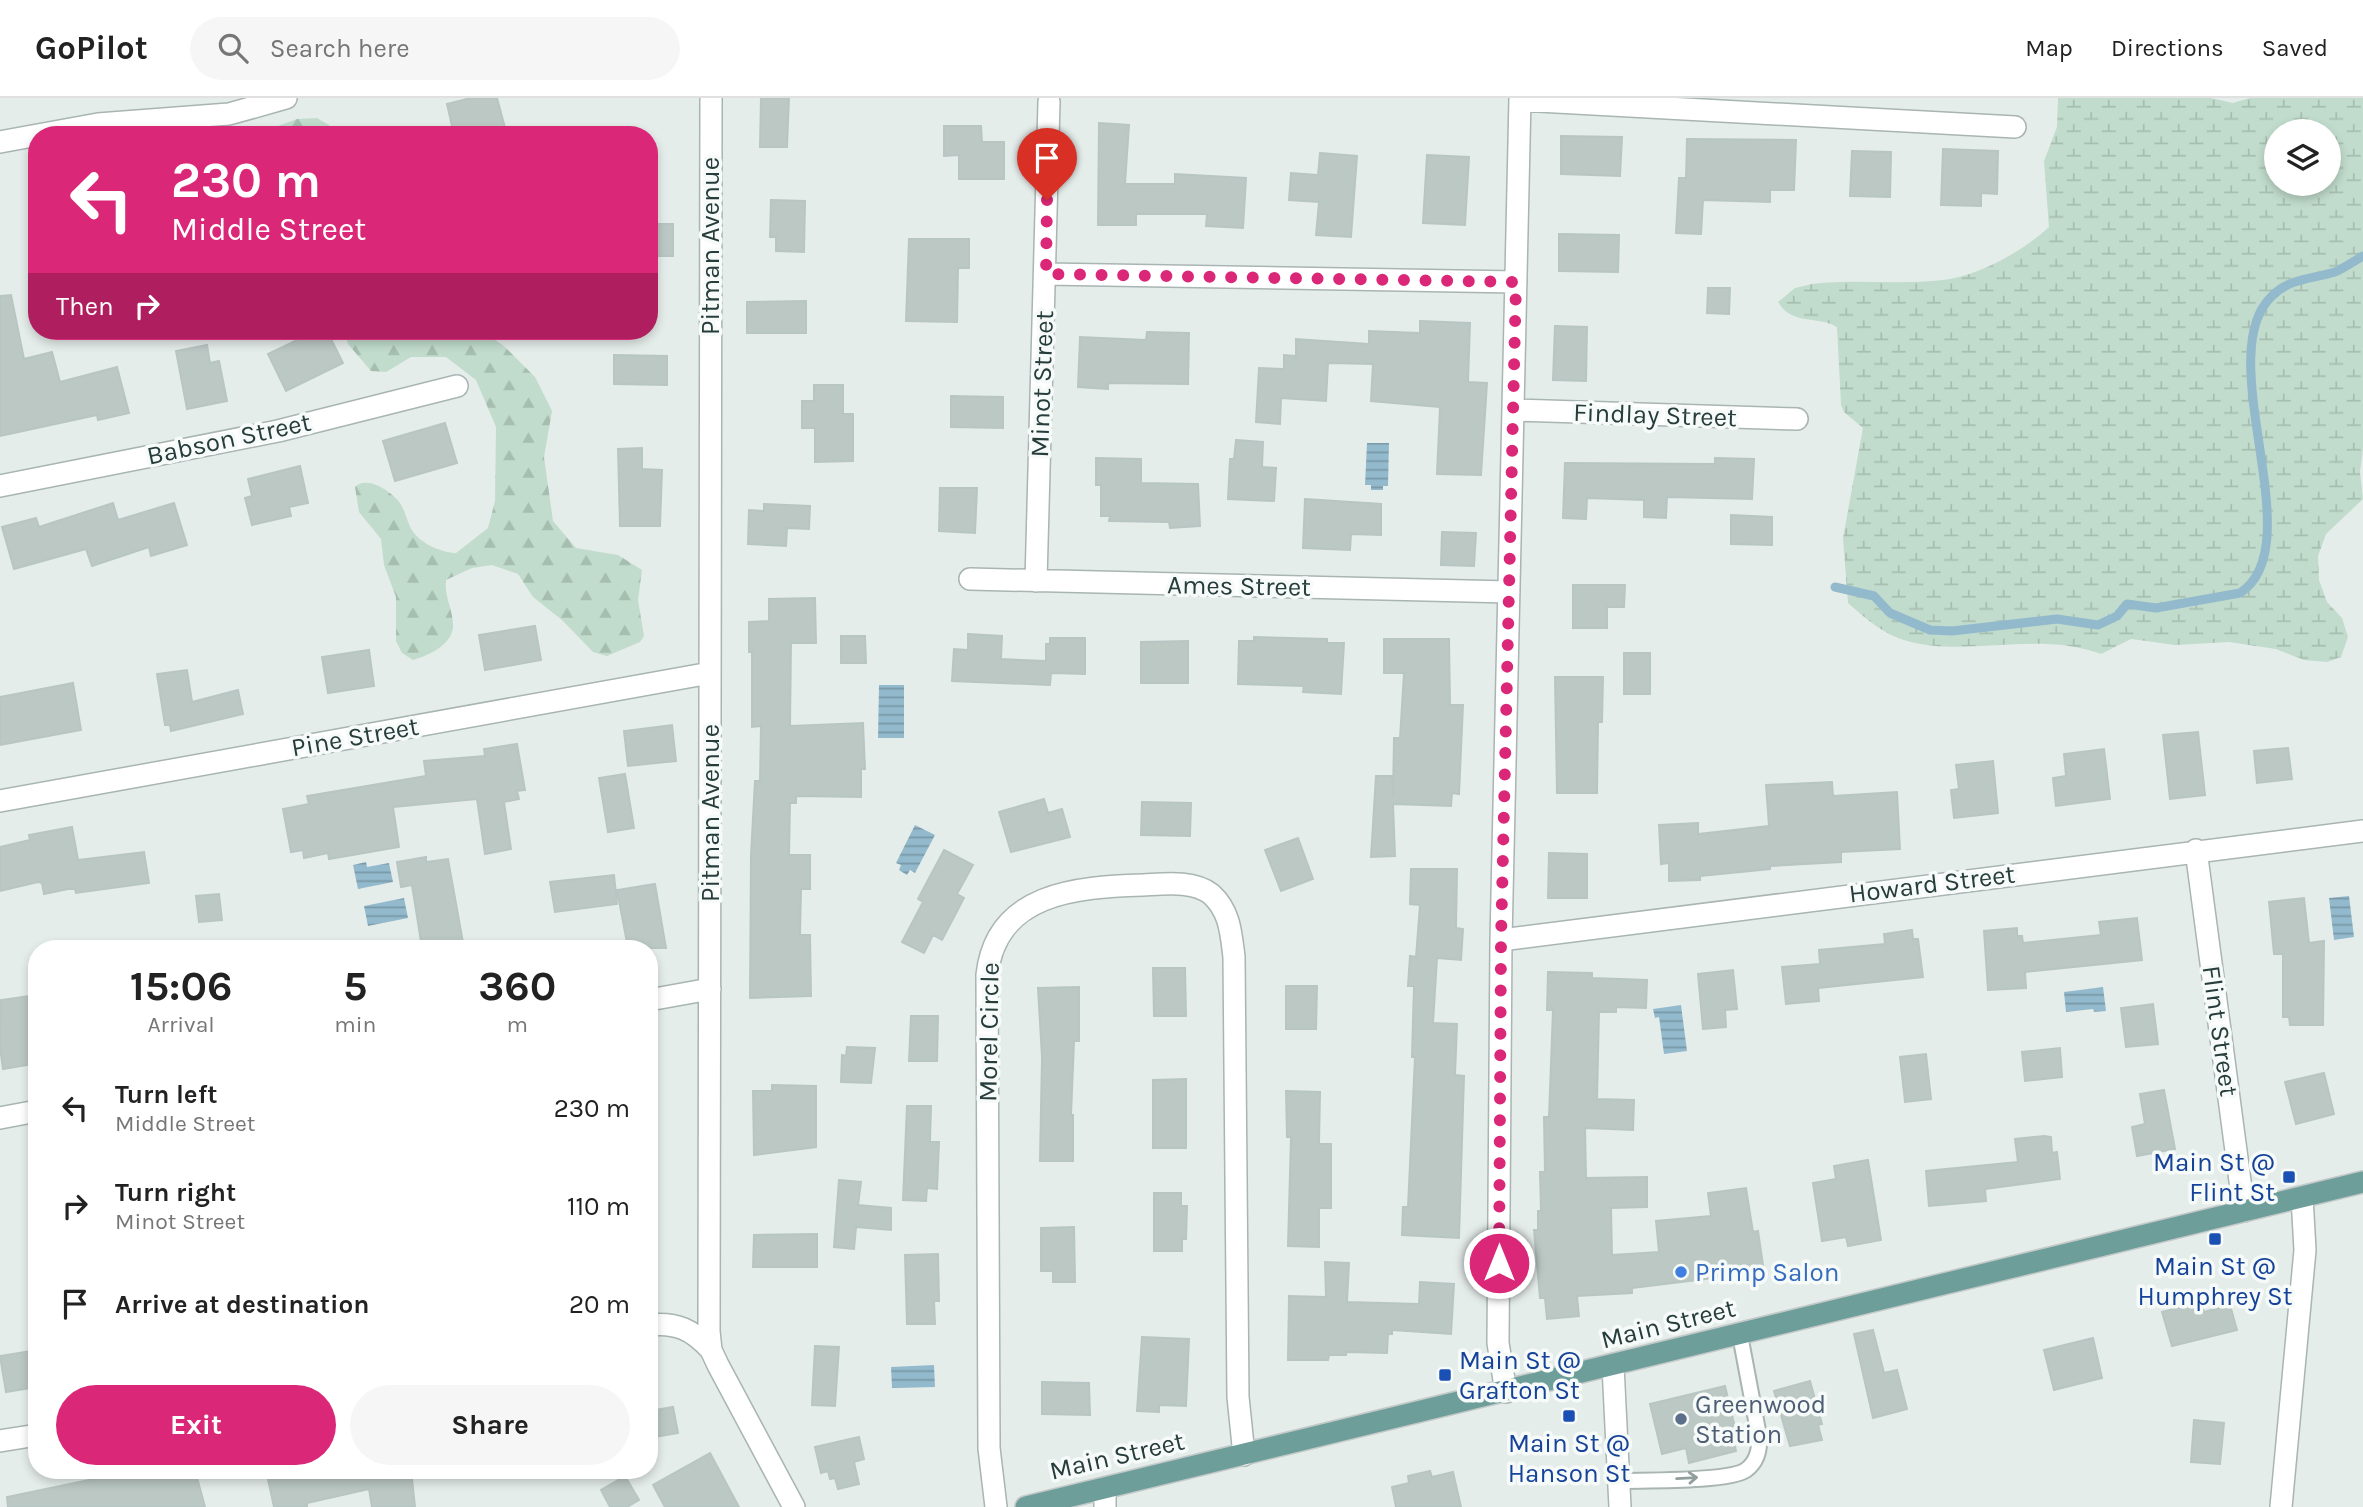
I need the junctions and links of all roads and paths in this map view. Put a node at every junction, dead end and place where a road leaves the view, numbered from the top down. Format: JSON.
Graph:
{"nodes":[{"id":1,"x":286,"y":98,"type":"edge"},
{"id":2,"x":710,"y":98,"type":"edge"},
{"id":3,"x":1520,"y":99,"type":"edge"},
{"id":4,"x":1049,"y":102,"type":"dead end"},
{"id":5,"x":87,"y":126,"type":"edge"},
{"id":6,"x":2015,"y":127,"type":"dead end"},
{"id":7,"x":28,"y":137,"type":"edge"},
{"id":8,"x":0,"y":142,"type":"edge"},
{"id":9,"x":1046,"y":274,"type":"junction"},
{"id":10,"x":1516,"y":282,"type":"junction"},
{"id":11,"x":457,"y":386,"type":"dead end"},
{"id":12,"x":1513,"y":410,"type":"junction"},
{"id":13,"x":1797,"y":419,"type":"dead end"},
{"id":14,"x":0,"y":485,"type":"edge"},
{"id":15,"x":970,"y":579,"type":"dead end"},
{"id":16,"x":1036,"y":581,"type":"junction"},
{"id":17,"x":1509,"y":592,"type":"junction"},
{"id":18,"x":710,"y":673,"type":"junction"},
{"id":19,"x":0,"y":801,"type":"edge"},
{"id":20,"x":2363,"y":831,"type":"edge"},
{"id":21,"x":2196,"y":850,"type":"junction"},
{"id":22,"x":1501,"y":940,"type":"junction"},
{"id":23,"x":710,"y":989,"type":"junction"},
{"id":24,"x":658,"y":998,"type":"edge"},
{"id":25,"x":28,"y":1113,"type":"edge"},
{"id":26,"x":0,"y":1118,"type":"edge"},
{"id":27,"x":2363,"y":1182,"type":"edge"},
{"id":28,"x":2302,"y":1196,"type":"junction"},
{"id":29,"x":2244,"y":1212,"type":"junction"},
{"id":30,"x":658,"y":1325,"type":"edge"},
{"id":31,"x":1740,"y":1335,"type":"junction"},
{"id":32,"x":712,"y":1350,"type":"junction"},
{"id":33,"x":1613,"y":1366,"type":"junction"},
{"id":34,"x":1506,"y":1392,"type":"junction"},
{"id":35,"x":28,"y":1436,"type":"edge"},
{"id":36,"x":0,"y":1441,"type":"edge"},
{"id":37,"x":1244,"y":1455,"type":"junction"},
{"id":38,"x":1619,"y":1481,"type":"junction"},
{"id":39,"x":1105,"y":1497,"type":"edge"},
{"id":40,"x":794,"y":1507,"type":"edge"},
{"id":41,"x":996,"y":1507,"type":"edge"},
{"id":42,"x":1026,"y":1507,"type":"edge"},
{"id":43,"x":1620,"y":1507,"type":"edge"},
{"id":44,"x":2281,"y":1507,"type":"edge"}],
"edges":[{"from":1,"to":5,"type":"street"},
{"from":2,"to":18,"type":"street","name":"Pitman Avenue"},
{"from":3,"to":6,"type":"street"},
{"from":3,"to":10,"type":"street"},
{"from":4,"to":9,"type":"street","name":"Minot Street"},
{"from":7,"to":8,"type":"street"},
{"from":9,"to":10,"type":"street"},
{"from":9,"to":16,"type":"street","name":"Minot Street"},
{"from":10,"to":12,"type":"street"},
{"from":11,"to":14,"type":"street","name":"Babson Street"},
{"from":12,"to":13,"type":"street","name":"Findlay Street"},
{"from":12,"to":17,"type":"street"},
{"from":15,"to":16,"type":"street","name":"Ames Street"},
{"from":16,"to":17,"type":"street","name":"Ames Street"},
{"from":17,"to":22,"type":"street"},
{"from":18,"to":19,"type":"street","name":"Pine Street"},
{"from":18,"to":23,"type":"street","name":"Pitman Avenue"},
{"from":20,"to":21,"type":"street","name":"Howard Street"},
{"from":21,"to":22,"type":"street","name":"Howard Street"},
{"from":21,"to":29,"type":"street","name":"Flint Street"},
{"from":22,"to":34,"type":"street"},
{"from":23,"to":24,"type":"street"},
{"from":23,"to":32,"type":"street","name":"Pitman Avenue"},
{"from":25,"to":26,"type":"street"},
{"from":27,"to":28,"type":"main road","name":"Main Street"},
{"from":28,"to":29,"type":"main road","name":"Main Street"},
{"from":28,"to":44,"type":"street"},
{"from":29,"to":31,"type":"main road","name":"Main Street"},
{"from":30,"to":32,"type":"street"},
{"from":31,"to":33,"type":"main road","name":"Main Street"},
{"from":38,"to":31,"type":"lane","one_way":true},
{"from":32,"to":40,"type":"street","name":"Pitman Avenue"},
{"from":33,"to":34,"type":"main road","name":"Main Street"},
{"from":33,"to":38,"type":"street"},
{"from":34,"to":37,"type":"main road","name":"Main Street"},
{"from":35,"to":36,"type":"street"},
{"from":37,"to":39,"type":"main road","name":"Main Street"},
{"from":37,"to":41,"type":"street","name":"Morel Circle"},
{"from":38,"to":43,"type":"street"},
{"from":39,"to":42,"type":"main road","name":"Main Street"}]}
